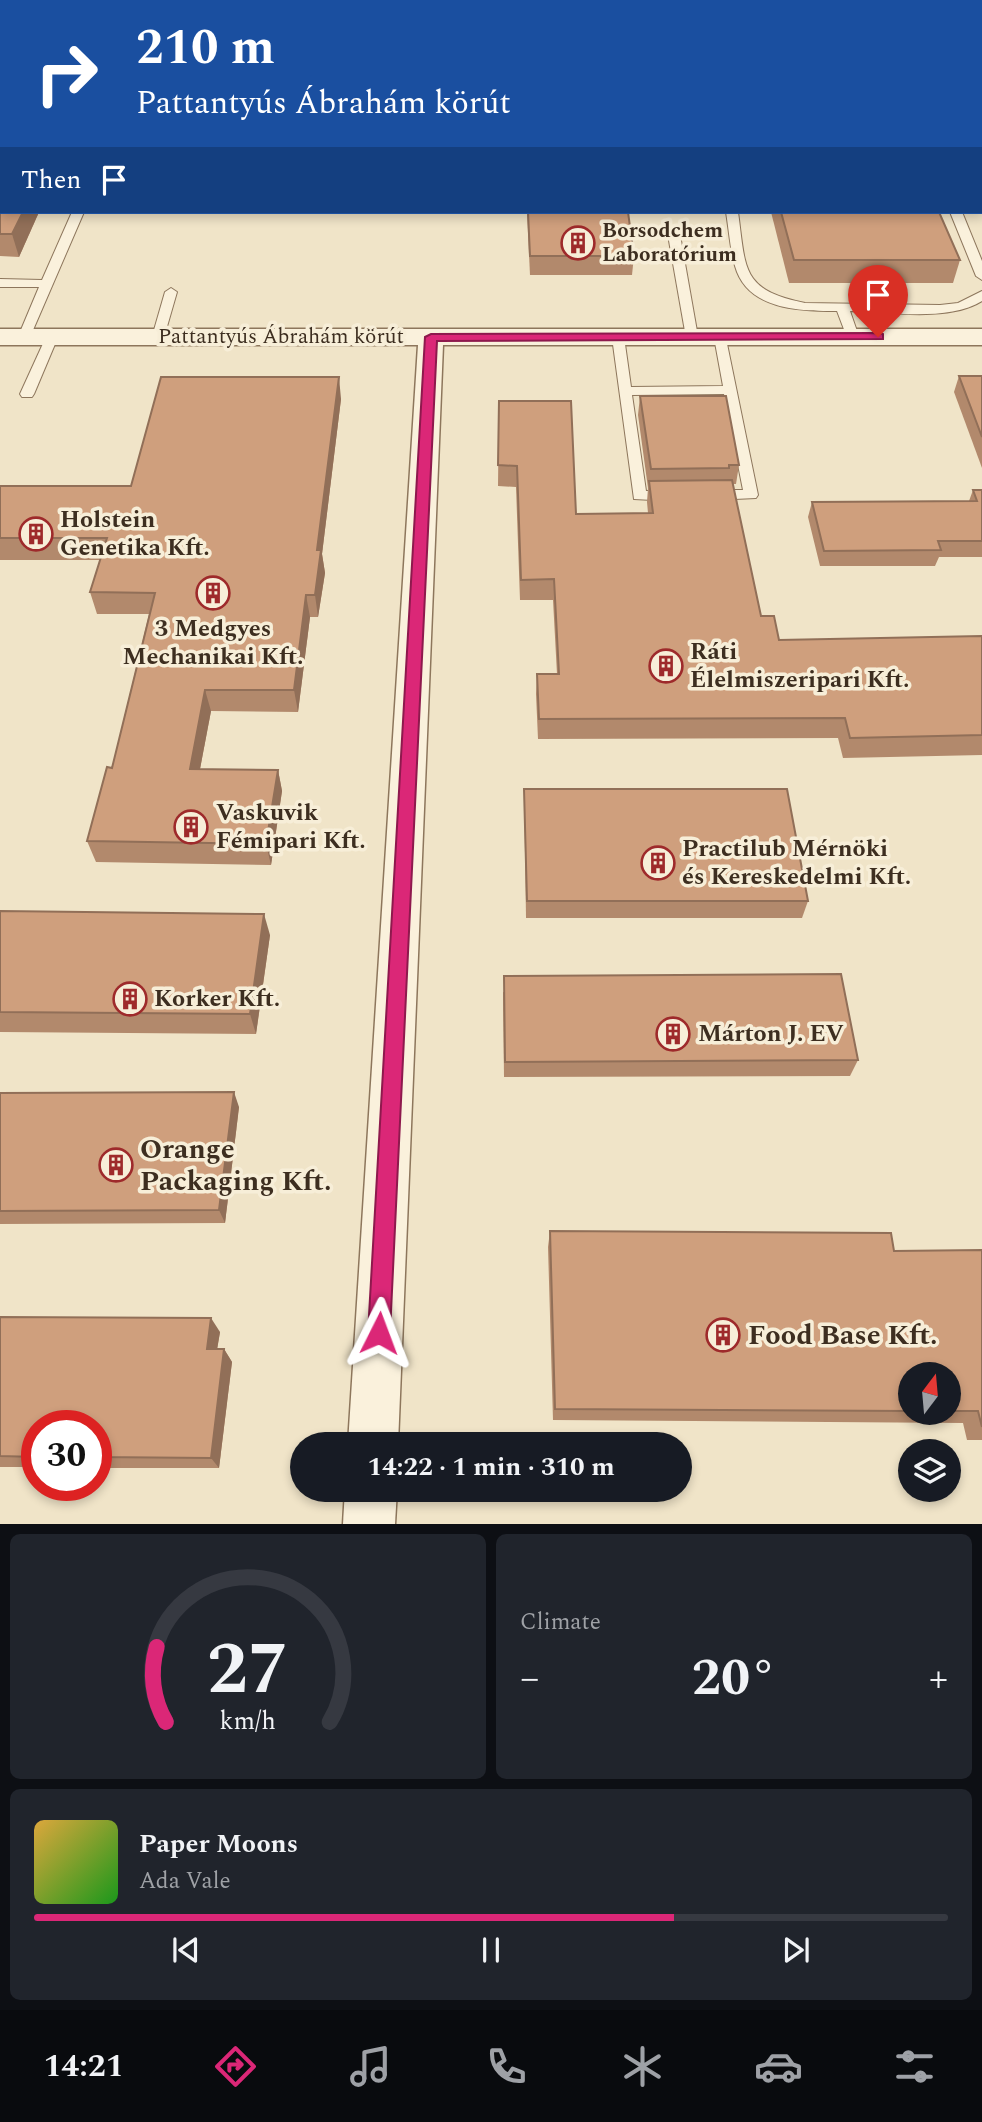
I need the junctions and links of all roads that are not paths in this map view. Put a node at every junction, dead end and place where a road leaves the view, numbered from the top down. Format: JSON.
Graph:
{"nodes":[{"id":1,"x":77,"y":214,"type":"edge"},
{"id":2,"x":732,"y":214,"type":"edge"},
{"id":3,"x":957,"y":214,"type":"edge"},
{"id":4,"x":674,"y":236,"type":"dead end"},
{"id":5,"x":982,"y":276,"type":"edge"},
{"id":6,"x":0,"y":283,"type":"edge"},
{"id":7,"x":48,"y":284,"type":"junction"},
{"id":8,"x":171,"y":292,"type":"dead end"},
{"id":9,"x":982,"y":295,"type":"edge"},
{"id":10,"x":842,"y":308,"type":"junction"},
{"id":11,"x":12,"y":337,"type":"edge"},
{"id":12,"x":52,"y":337,"type":"junction"},
{"id":13,"x":158,"y":337,"type":"junction"},
{"id":14,"x":431,"y":337,"type":"junction"},
{"id":15,"x":618,"y":337,"type":"junction"},
{"id":16,"x":692,"y":337,"type":"junction"},
{"id":17,"x":720,"y":337,"type":"junction"},
{"id":18,"x":853,"y":337,"type":"junction"},
{"id":19,"x":982,"y":337,"type":"edge"},
{"id":20,"x":731,"y":390,"type":"junction"},
{"id":21,"x":626,"y":391,"type":"junction"},
{"id":22,"x":27,"y":394,"type":"dead end"},
{"id":23,"x":374,"y":1432,"type":"edge"},
{"id":24,"x":370,"y":1502,"type":"edge"},
{"id":25,"x":369,"y":1524,"type":"edge"}],
"edges":[{"from":1,"to":7,"type":"lane"},
{"from":2,"to":10,"type":"lane"},
{"from":3,"to":5,"type":"lane"},
{"from":4,"to":16,"type":"lane"},
{"from":6,"to":7,"type":"lane"},
{"from":7,"to":11,"type":"lane"},
{"from":8,"to":13,"type":"lane"},
{"from":9,"to":10,"type":"lane"},
{"from":10,"to":18,"type":"lane"},
{"from":11,"to":12,"type":"street","name":"Pattantyús Ábrahám körút"},
{"from":12,"to":13,"type":"street","name":"Pattantyús Ábrahám körút"},
{"from":12,"to":22,"type":"lane"},
{"from":13,"to":14,"type":"street","name":"Pattantyús Ábrahám körút"},
{"from":14,"to":15,"type":"street","name":"Pattantyús Ábrahám körút"},
{"from":14,"to":23,"type":"street"},
{"from":15,"to":16,"type":"street","name":"Pattantyús Ábrahám körút"},
{"from":15,"to":21,"type":"lane"},
{"from":16,"to":17,"type":"street","name":"Pattantyús Ábrahám körút"},
{"from":17,"to":18,"type":"street","name":"Pattantyús Ábrahám körút"},
{"from":17,"to":20,"type":"lane"},
{"from":18,"to":19,"type":"street","name":"Pattantyús Ábrahám körút"},
{"from":20,"to":21,"type":"lane"},
{"from":20,"to":21,"type":"lane"},
{"from":24,"to":25,"type":"street"}]}
